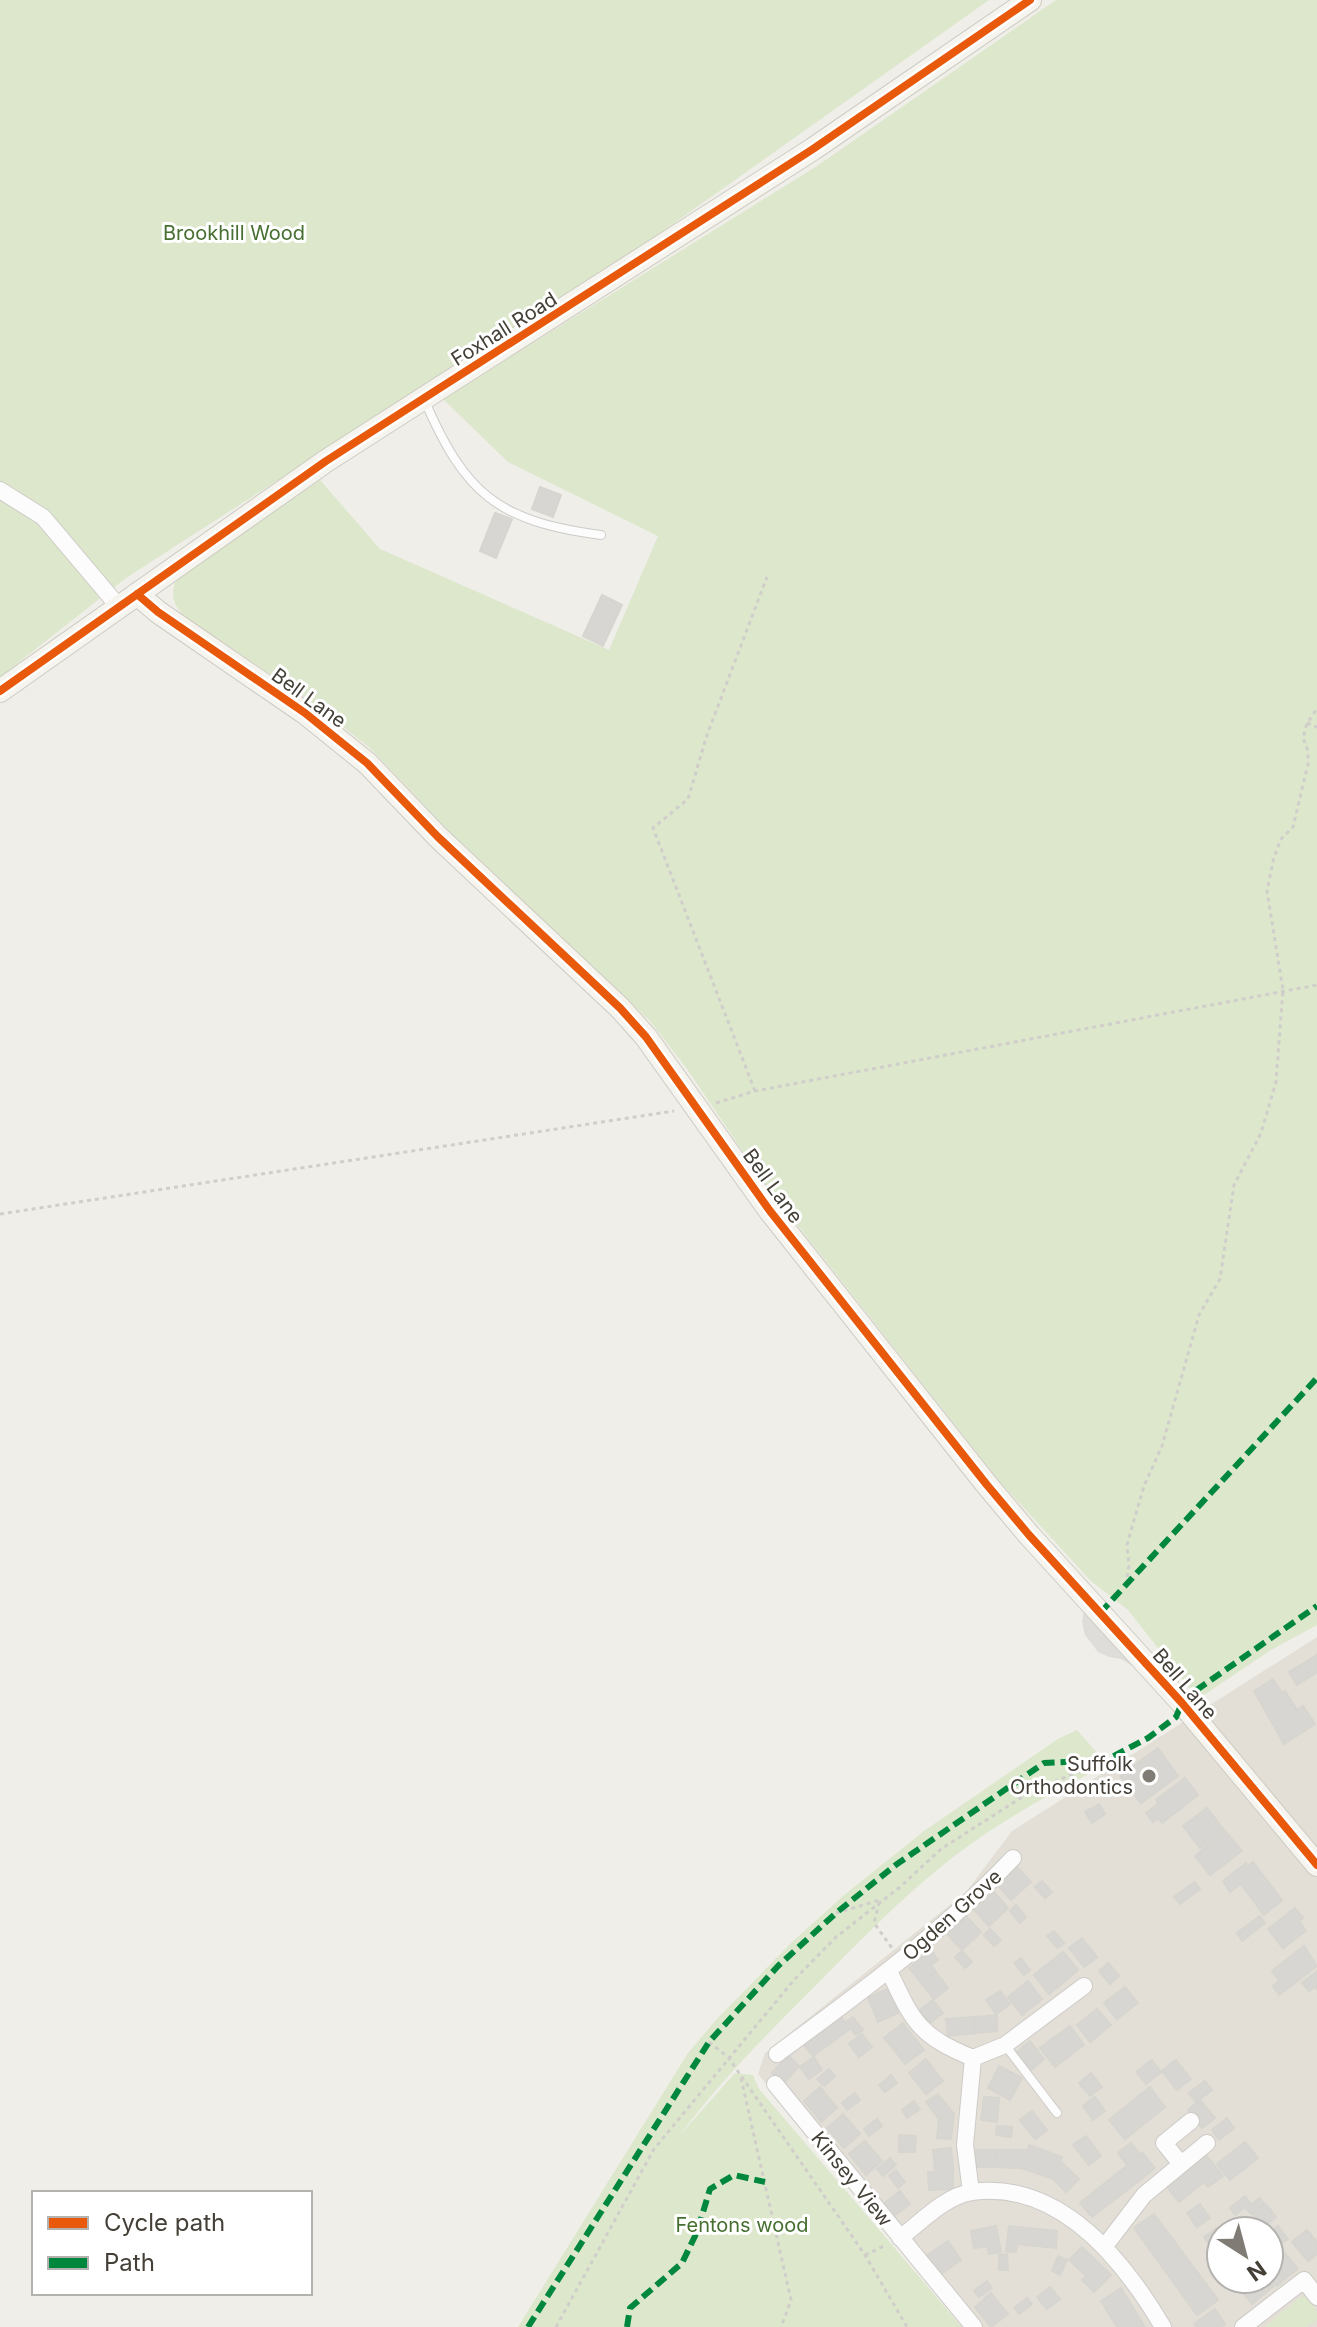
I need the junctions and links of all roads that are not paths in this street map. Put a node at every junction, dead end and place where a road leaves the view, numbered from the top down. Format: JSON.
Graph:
{"nodes":[{"id":1,"x":1030,"y":0,"type":"edge"},
{"id":2,"x":424,"y":398,"type":"junction"},
{"id":3,"x":0,"y":490,"type":"edge"},
{"id":4,"x":601,"y":535,"type":"dead end"},
{"id":5,"x":128,"y":601,"type":"junction"},
{"id":6,"x":0,"y":691,"type":"edge"},
{"id":7,"x":1013,"y":1858,"type":"dead end"},
{"id":8,"x":1317,"y":1865,"type":"edge"},
{"id":9,"x":896,"y":1966,"type":"junction"},
{"id":10,"x":1084,"y":1986,"type":"dead end"},
{"id":11,"x":1005,"y":2045,"type":"junction"},
{"id":12,"x":777,"y":2054,"type":"dead end"},
{"id":13,"x":973,"y":2058,"type":"junction"},
{"id":14,"x":775,"y":2084,"type":"dead end"},
{"id":15,"x":1057,"y":2113,"type":"dead end"},
{"id":16,"x":1191,"y":2121,"type":"dead end"},
{"id":17,"x":1207,"y":2143,"type":"dead end"},
{"id":18,"x":1181,"y":2164,"type":"junction"},
{"id":19,"x":971,"y":2192,"type":"junction"},
{"id":20,"x":900,"y":2238,"type":"junction"},
{"id":21,"x":1105,"y":2246,"type":"junction"},
{"id":22,"x":1317,"y":2297,"type":"edge"},
{"id":23,"x":1247,"y":2326,"type":"edge"},
{"id":24,"x":974,"y":2327,"type":"edge"},
{"id":25,"x":1163,"y":2327,"type":"edge"}],
"edges":[{"from":1,"to":2,"type":"street","name":"Foxhall Road"},
{"from":2,"to":4,"type":"lane"},
{"from":2,"to":5,"type":"street","name":"Foxhall Road"},
{"from":3,"to":5,"type":"street"},
{"from":5,"to":6,"type":"street","name":"Foxhall Road"},
{"from":5,"to":8,"type":"street","name":"Bell Lane"},
{"from":7,"to":9,"type":"street","name":"Ogden Grove"},
{"from":9,"to":12,"type":"street","name":"Ogden Grove"},
{"from":9,"to":13,"type":"street","name":"Ogden Grove"},
{"from":10,"to":11,"type":"street"},
{"from":11,"to":13,"type":"street"},
{"from":11,"to":15,"type":"lane"},
{"from":13,"to":19,"type":"street"},
{"from":14,"to":20,"type":"street","name":"Kinsey View"},
{"from":16,"to":18,"type":"street"},
{"from":17,"to":18,"type":"street"},
{"from":18,"to":21,"type":"street"},
{"from":19,"to":20,"type":"street","name":"Kinsey View"},
{"from":19,"to":21,"type":"street"},
{"from":20,"to":24,"type":"street"},
{"from":21,"to":25,"type":"street"},
{"from":22,"to":23,"type":"street"}]}
